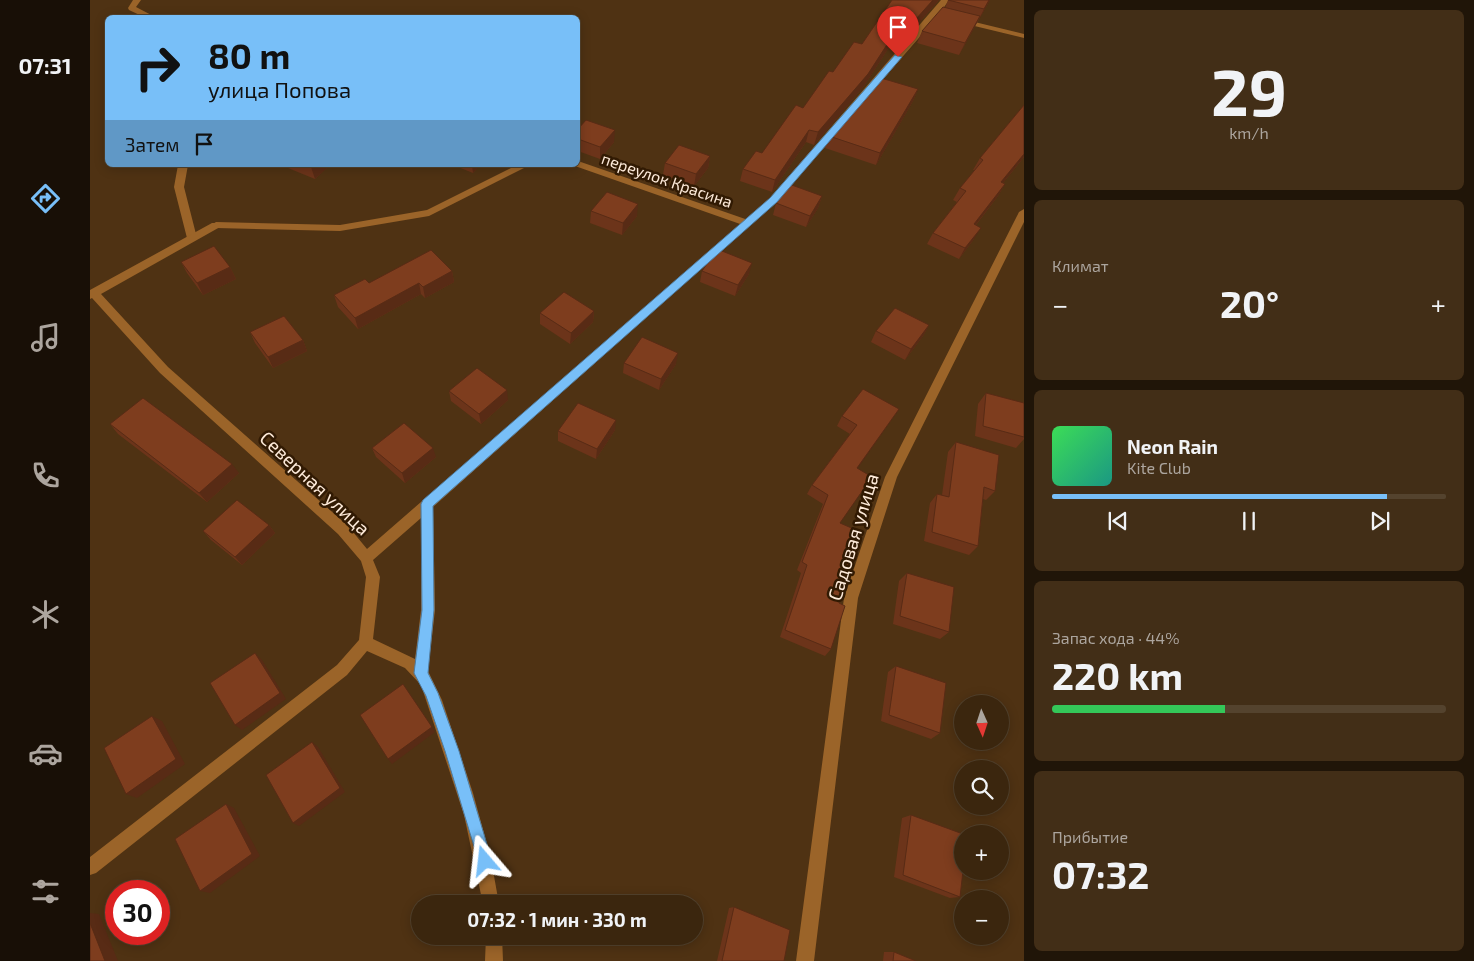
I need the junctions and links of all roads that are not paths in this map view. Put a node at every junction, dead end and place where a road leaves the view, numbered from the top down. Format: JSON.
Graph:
{"nodes":[{"id":1,"x":137,"y":0,"type":"edge"},
{"id":2,"x":945,"y":0,"type":"edge"},
{"id":3,"x":147,"y":15,"type":"edge"},
{"id":4,"x":953,"y":18,"type":"edge"},
{"id":5,"x":1024,"y":36,"type":"edge"},
{"id":6,"x":580,"y":165,"type":"edge"},
{"id":7,"x":183,"y":167,"type":"edge"},
{"id":8,"x":521,"y":167,"type":"edge"},
{"id":9,"x":1024,"y":212,"type":"edge"},
{"id":10,"x":747,"y":223,"type":"junction"},
{"id":11,"x":192,"y":238,"type":"junction"},
{"id":12,"x":92,"y":294,"type":"edge"},
{"id":13,"x":427,"y":504,"type":"junction"},
{"id":14,"x":366,"y":558,"type":"junction"},
{"id":15,"x":366,"y":643,"type":"junction"},
{"id":16,"x":421,"y":673,"type":"junction"},
{"id":17,"x":90,"y":867,"type":"edge"},
{"id":18,"x":490,"y":895,"type":"edge"},
{"id":19,"x":494,"y":945,"type":"edge"},
{"id":20,"x":494,"y":961,"type":"edge"},
{"id":21,"x":804,"y":961,"type":"edge"}],
"edges":[{"from":1,"to":3,"type":"street"},
{"from":2,"to":10,"type":"street"},
{"from":4,"to":5,"type":"street"},
{"from":6,"to":10,"type":"street","name":"переулок Красина"},
{"from":7,"to":11,"type":"street"},
{"from":8,"to":11,"type":"street"},
{"from":9,"to":21,"type":"street","name":"Садовая улица"},
{"from":10,"to":13,"type":"street"},
{"from":11,"to":12,"type":"street"},
{"from":12,"to":14,"type":"street","name":"Северная улица"},
{"from":13,"to":14,"type":"street"},
{"from":13,"to":16,"type":"street"},
{"from":14,"to":15,"type":"street","name":"Северная улица"},
{"from":15,"to":16,"type":"street"},
{"from":15,"to":17,"type":"street"},
{"from":16,"to":18,"type":"street"},
{"from":19,"to":20,"type":"street"}]}
